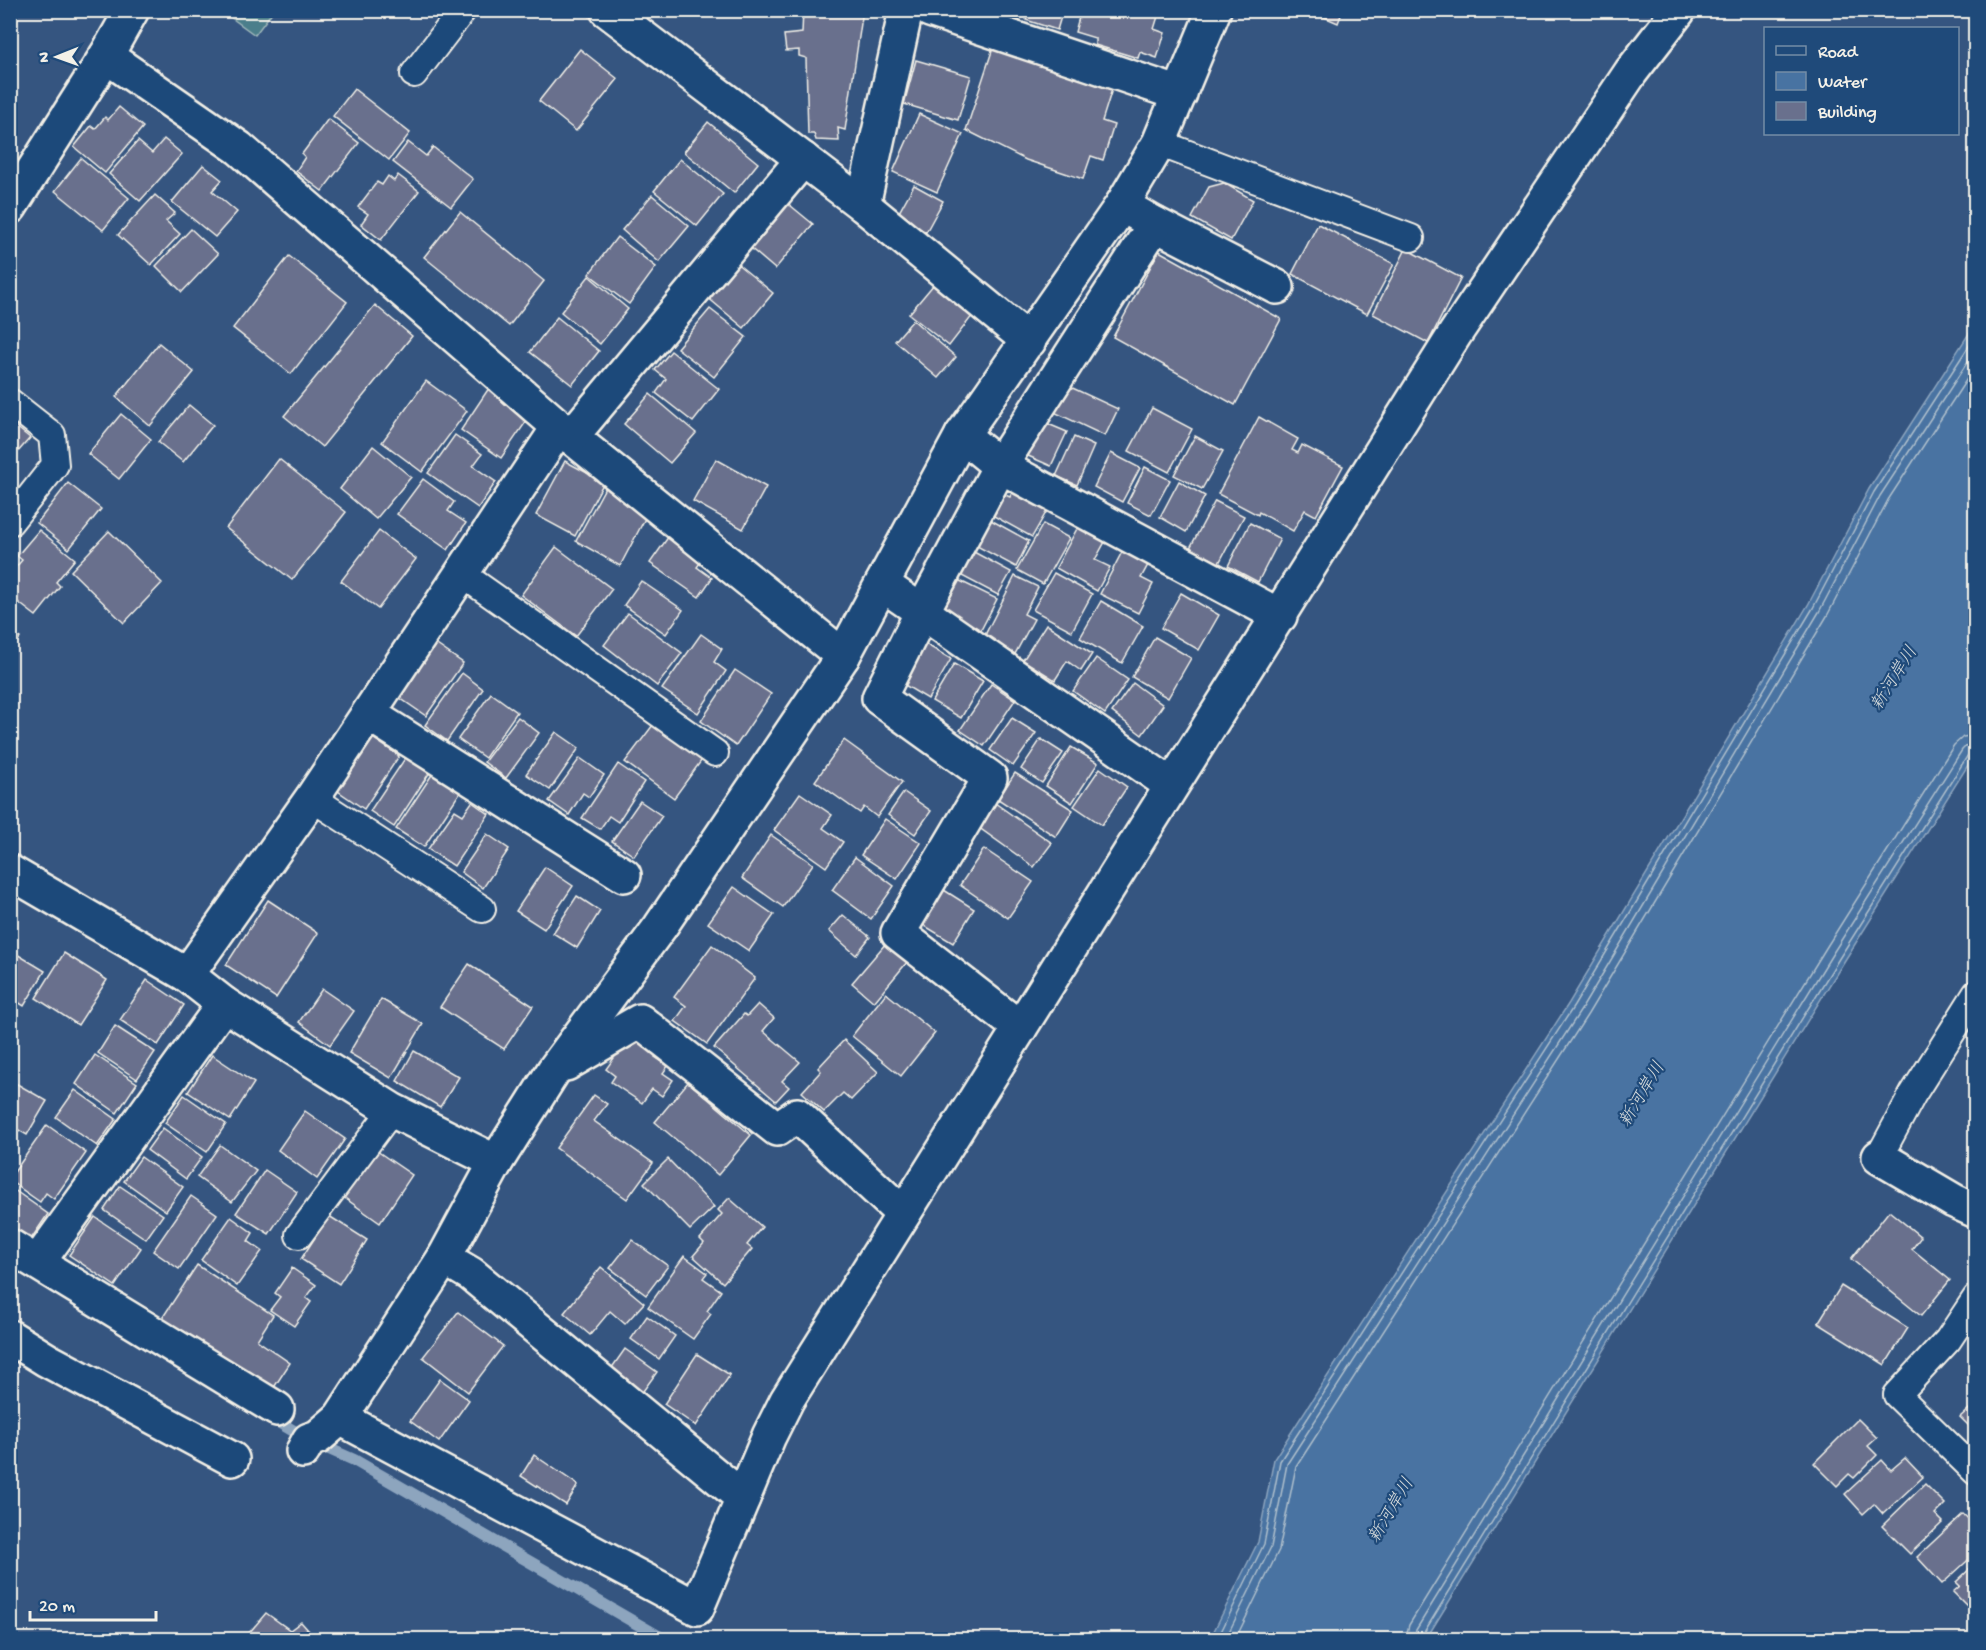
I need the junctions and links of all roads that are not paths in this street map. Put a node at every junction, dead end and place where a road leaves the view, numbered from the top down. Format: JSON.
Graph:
{"nodes":[{"id":1,"x":132,"y":10,"type":"edge"},
{"id":2,"x":463,"y":10,"type":"edge"},
{"id":3,"x":607,"y":10,"type":"edge"},
{"id":4,"x":906,"y":10,"type":"edge"},
{"id":5,"x":930,"y":10,"type":"edge"},
{"id":6,"x":1214,"y":10,"type":"edge"},
{"id":7,"x":1679,"y":10,"type":"edge"},
{"id":8,"x":106,"y":56,"type":"junction"},
{"id":9,"x":414,"y":74,"type":"dead end"},
{"id":10,"x":1180,"y":94,"type":"junction"},
{"id":11,"x":1159,"y":143,"type":"junction"},
{"id":12,"x":803,"y":159,"type":"junction"},
{"id":13,"x":863,"y":205,"type":"junction"},
{"id":14,"x":1122,"y":205,"type":"junction"},
{"id":15,"x":10,"y":207,"type":"edge"},
{"id":16,"x":1155,"y":225,"type":"junction"},
{"id":17,"x":1411,"y":238,"type":"dead end"},
{"id":18,"x":1277,"y":287,"type":"dead end"},
{"id":19,"x":1029,"y":341,"type":"junction"},
{"id":20,"x":10,"y":402,"type":"edge"},
{"id":21,"x":565,"y":432,"type":"junction"},
{"id":22,"x":962,"y":435,"type":"junction"},
{"id":23,"x":999,"y":466,"type":"junction"},
{"id":24,"x":10,"y":522,"type":"edge"},
{"id":25,"x":462,"y":574,"type":"junction"},
{"id":26,"x":882,"y":584,"type":"junction"},
{"id":27,"x":922,"y":612,"type":"junction"},
{"id":28,"x":1280,"y":616,"type":"junction"},
{"id":29,"x":843,"y":656,"type":"junction"},
{"id":30,"x":369,"y":714,"type":"junction"},
{"id":31,"x":714,"y":753,"type":"dead end"},
{"id":32,"x":1171,"y":785,"type":"junction"},
{"id":33,"x":312,"y":798,"type":"junction"},
{"id":34,"x":10,"y":872,"type":"edge"},
{"id":35,"x":624,"y":875,"type":"dead end"},
{"id":36,"x":482,"y":909,"type":"dead end"},
{"id":37,"x":187,"y":975,"type":"junction"},
{"id":38,"x":1976,"y":994,"type":"edge"},
{"id":39,"x":224,"y":1004,"type":"junction"},
{"id":40,"x":1020,"y":1028,"type":"junction"},
{"id":41,"x":554,"y":1070,"type":"junction"},
{"id":42,"x":392,"y":1110,"type":"junction"},
{"id":43,"x":1879,"y":1156,"type":"joint"},
{"id":44,"x":496,"y":1162,"type":"junction"},
{"id":45,"x":1976,"y":1211,"type":"edge"},
{"id":46,"x":903,"y":1214,"type":"junction"},
{"id":47,"x":299,"y":1235,"type":"dead end"},
{"id":48,"x":24,"y":1254,"type":"edge"},
{"id":49,"x":444,"y":1258,"type":"junction"},
{"id":50,"x":1976,"y":1298,"type":"edge"},
{"id":51,"x":10,"y":1337,"type":"edge"},
{"id":52,"x":277,"y":1409,"type":"dead end"},
{"id":53,"x":340,"y":1418,"type":"junction"},
{"id":54,"x":303,"y":1452,"type":"dead end"},
{"id":55,"x":232,"y":1459,"type":"dead end"},
{"id":56,"x":1976,"y":1472,"type":"edge"},
{"id":57,"x":743,"y":1498,"type":"junction"}],
"edges":[{"from":1,"to":8,"type":"street"},
{"from":2,"to":9,"type":"lane"},
{"from":3,"to":12,"type":"street"},
{"from":4,"to":13,"type":"street"},
{"from":5,"to":10,"type":"street"},
{"from":6,"to":10,"type":"street"},
{"from":7,"to":28,"type":"street"},
{"from":8,"to":15,"type":"street"},
{"from":8,"to":21,"type":"street"},
{"from":10,"to":11,"type":"street"},
{"from":11,"to":14,"type":"street"},
{"from":11,"to":17,"type":"lane"},
{"from":12,"to":13,"type":"street"},
{"from":12,"to":21,"type":"street"},
{"from":13,"to":19,"type":"street"},
{"from":14,"to":16,"type":"street"},
{"from":14,"to":19,"type":"street"},
{"from":16,"to":18,"type":"street"},
{"from":16,"to":23,"type":"street"},
{"from":19,"to":22,"type":"street"},
{"from":20,"to":24,"type":"lane"},
{"from":21,"to":25,"type":"street"},
{"from":21,"to":29,"type":"street"},
{"from":22,"to":23,"type":"street"},
{"from":22,"to":26,"type":"street"},
{"from":23,"to":27,"type":"street"},
{"from":23,"to":28,"type":"street"},
{"from":25,"to":30,"type":"street"},
{"from":25,"to":31,"type":"lane"},
{"from":26,"to":27,"type":"street"},
{"from":26,"to":29,"type":"street"},
{"from":27,"to":32,"type":"street"},
{"from":27,"to":40,"type":"street"},
{"from":28,"to":32,"type":"street"},
{"from":29,"to":41,"type":"street"},
{"from":30,"to":33,"type":"street"},
{"from":30,"to":35,"type":"street"},
{"from":32,"to":40,"type":"street"},
{"from":33,"to":36,"type":"lane"},
{"from":33,"to":37,"type":"street"},
{"from":34,"to":37,"type":"street"},
{"from":37,"to":39,"type":"street"},
{"from":38,"to":43,"type":"lane"},
{"from":39,"to":42,"type":"street"},
{"from":39,"to":48,"type":"street"},
{"from":40,"to":46,"type":"street"},
{"from":41,"to":44,"type":"street"},
{"from":41,"to":46,"type":"street"},
{"from":42,"to":44,"type":"street"},
{"from":42,"to":47,"type":"lane"},
{"from":43,"to":45,"type":"street"},
{"from":44,"to":49,"type":"street"},
{"from":46,"to":57,"type":"street"},
{"from":48,"to":52,"type":"street"},
{"from":49,"to":53,"type":"street"},
{"from":49,"to":57,"type":"street"},
{"from":50,"to":56,"type":"lane"},
{"from":51,"to":55,"type":"street"},
{"from":53,"to":54,"type":"street"},
{"from":53,"to":57,"type":"street"}]}
